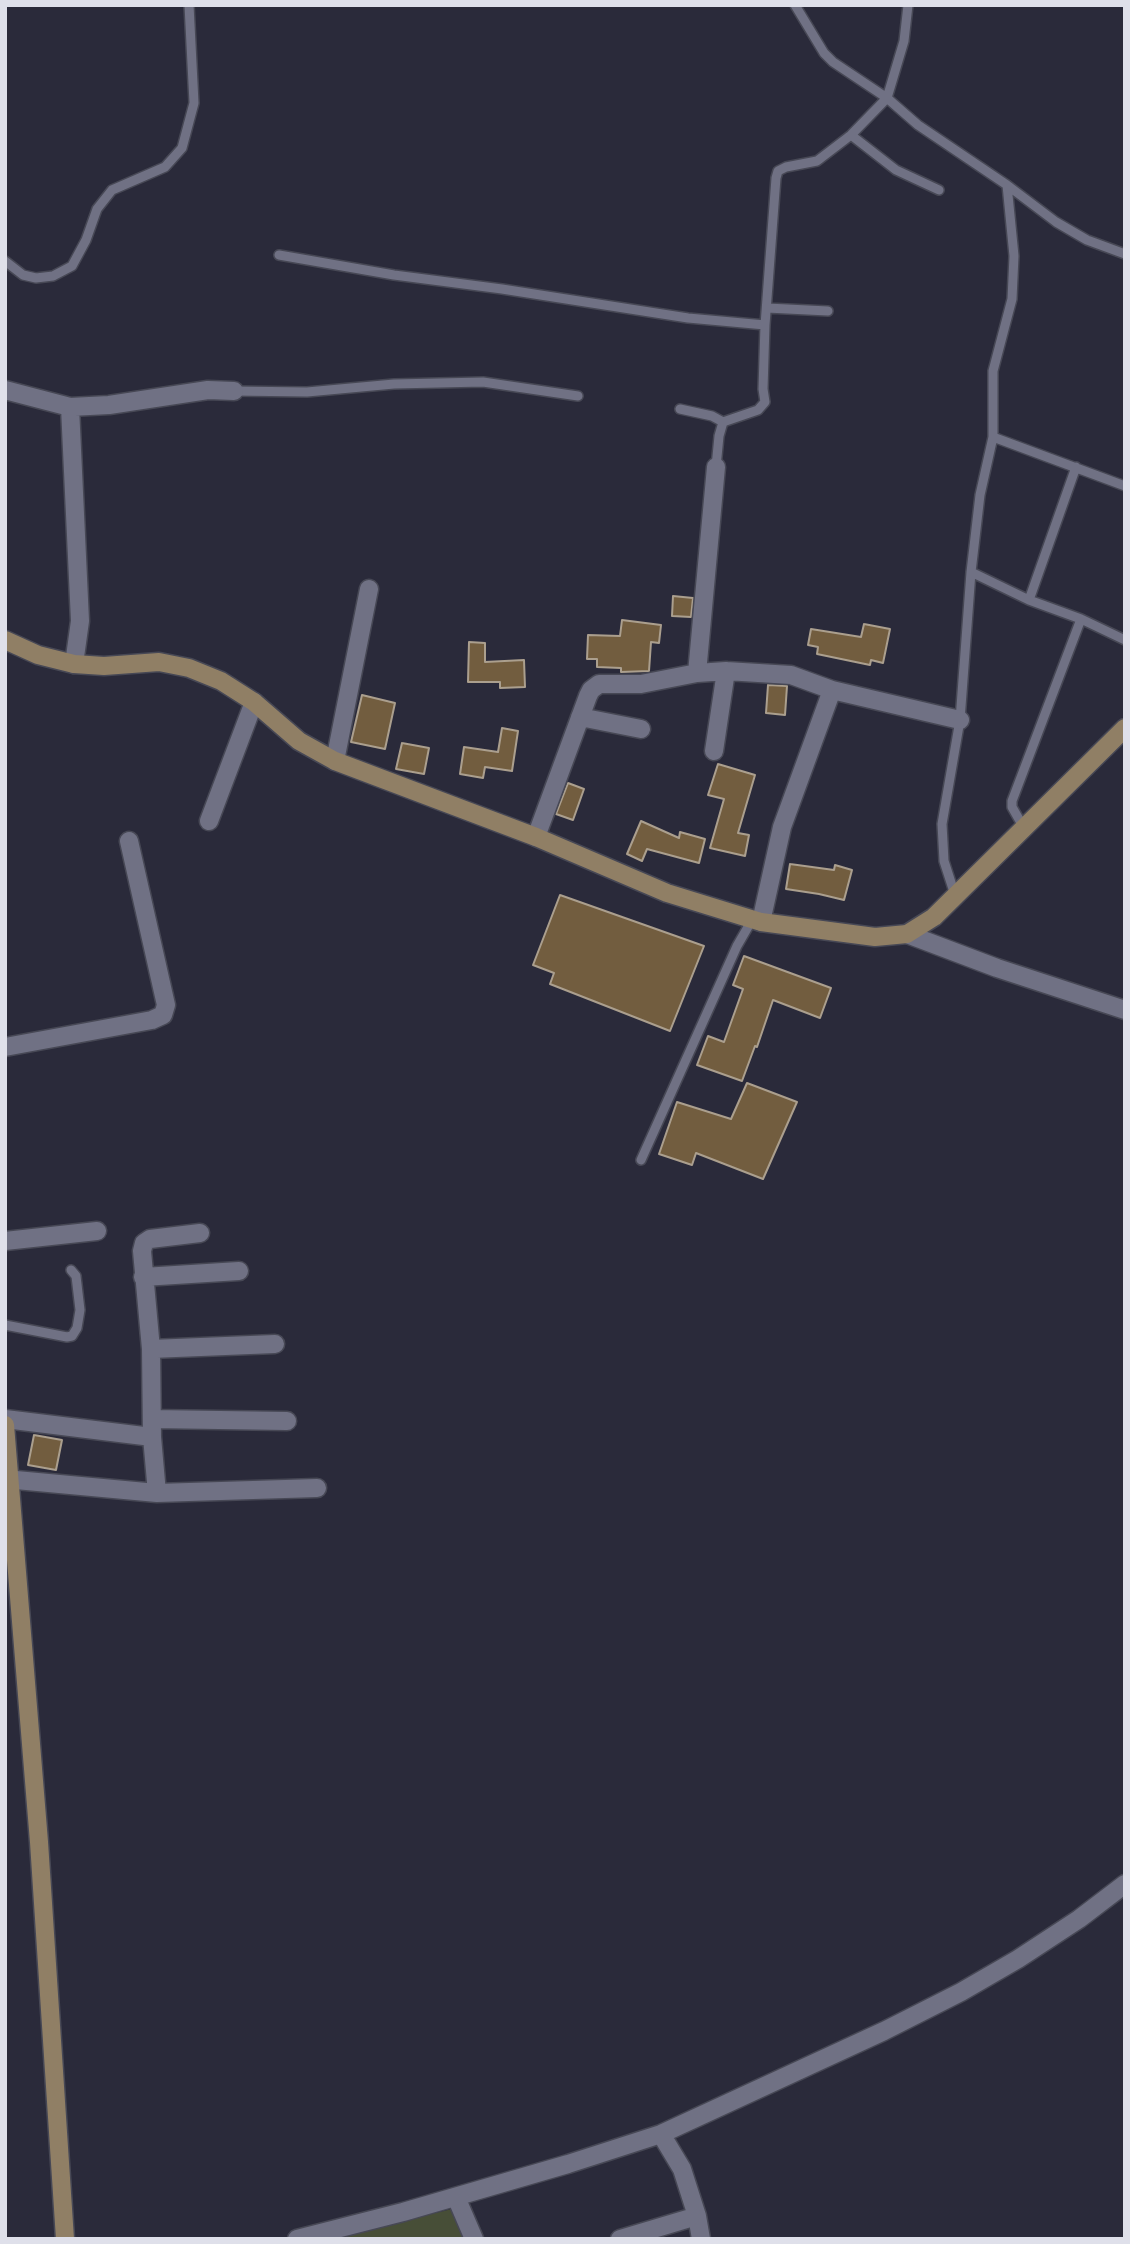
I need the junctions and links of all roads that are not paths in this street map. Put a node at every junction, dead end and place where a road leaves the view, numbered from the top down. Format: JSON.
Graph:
{"nodes":[{"id":1,"x":189,"y":5,"type":"edge"},
{"id":2,"x":795,"y":5,"type":"edge"},
{"id":3,"x":908,"y":5,"type":"edge"},
{"id":4,"x":887,"y":99,"type":"junction"},
{"id":5,"x":851,"y":135,"type":"junction"},
{"id":6,"x":1007,"y":185,"type":"junction"},
{"id":7,"x":939,"y":190,"type":"dead end"},
{"id":8,"x":1125,"y":254,"type":"edge"},
{"id":9,"x":279,"y":255,"type":"dead end"},
{"id":10,"x":5,"y":261,"type":"edge"},
{"id":11,"x":767,"y":308,"type":"junction"},
{"id":12,"x":828,"y":311,"type":"dead end"},
{"id":13,"x":765,"y":325,"type":"junction"},
{"id":14,"x":5,"y":390,"type":"edge"},
{"id":15,"x":234,"y":390,"type":"joint"},
{"id":16,"x":578,"y":396,"type":"dead end"},
{"id":17,"x":70,"y":407,"type":"junction"},
{"id":18,"x":680,"y":410,"type":"dead end"},
{"id":19,"x":723,"y":422,"type":"junction"},
{"id":20,"x":993,"y":437,"type":"junction"},
{"id":21,"x":716,"y":467,"type":"joint"},
{"id":22,"x":1076,"y":467,"type":"junction"},
{"id":23,"x":1125,"y":486,"type":"edge"},
{"id":24,"x":971,"y":572,"type":"junction"},
{"id":25,"x":369,"y":589,"type":"dead end"},
{"id":26,"x":1029,"y":600,"type":"junction"},
{"id":27,"x":1081,"y":619,"type":"junction"},
{"id":28,"x":5,"y":640,"type":"edge"},
{"id":29,"x":1125,"y":640,"type":"edge"},
{"id":30,"x":74,"y":664,"type":"junction"},
{"id":31,"x":726,"y":671,"type":"junction"},
{"id":32,"x":697,"y":673,"type":"junction"},
{"id":33,"x":832,"y":690,"type":"junction"},
{"id":34,"x":254,"y":702,"type":"junction"},
{"id":35,"x":580,"y":717,"type":"junction"},
{"id":36,"x":960,"y":720,"type":"junction"},
{"id":37,"x":1125,"y":728,"type":"edge"},
{"id":38,"x":640,"y":729,"type":"dead end"},
{"id":39,"x":713,"y":751,"type":"dead end"},
{"id":40,"x":335,"y":761,"type":"junction"},
{"id":41,"x":209,"y":821,"type":"dead end"},
{"id":42,"x":1024,"y":828,"type":"junction"},
{"id":43,"x":536,"y":837,"type":"junction"},
{"id":44,"x":129,"y":841,"type":"dead end"},
{"id":45,"x":955,"y":896,"type":"junction"},
{"id":46,"x":756,"y":921,"type":"junction"},
{"id":47,"x":907,"y":934,"type":"junction"},
{"id":48,"x":1125,"y":1010,"type":"edge"},
{"id":49,"x":5,"y":1047,"type":"edge"},
{"id":50,"x":641,"y":1160,"type":"dead end"},
{"id":51,"x":97,"y":1231,"type":"dead end"},
{"id":52,"x":200,"y":1233,"type":"dead end"},
{"id":53,"x":5,"y":1241,"type":"edge"},
{"id":54,"x":71,"y":1270,"type":"dead end"},
{"id":55,"x":239,"y":1270,"type":"dead end"},
{"id":56,"x":144,"y":1277,"type":"junction"},
{"id":57,"x":5,"y":1325,"type":"edge"},
{"id":58,"x":275,"y":1344,"type":"dead end"},
{"id":59,"x":152,"y":1349,"type":"junction"},
{"id":60,"x":5,"y":1419,"type":"edge"},
{"id":61,"x":287,"y":1421,"type":"dead end"},
{"id":62,"x":5,"y":1425,"type":"edge"},
{"id":63,"x":152,"y":1428,"type":"junction"},
{"id":64,"x":8,"y":1479,"type":"edge"},
{"id":65,"x":317,"y":1488,"type":"dead end"},
{"id":66,"x":157,"y":1493,"type":"junction"},
{"id":67,"x":1125,"y":1884,"type":"edge"},
{"id":68,"x":661,"y":2134,"type":"junction"},
{"id":69,"x":456,"y":2197,"type":"junction"},
{"id":70,"x":697,"y":2216,"type":"junction"},
{"id":71,"x":321,"y":2236,"type":"edge"},
{"id":72,"x":65,"y":2239,"type":"edge"},
{"id":73,"x":297,"y":2239,"type":"edge"},
{"id":74,"x":474,"y":2239,"type":"edge"},
{"id":75,"x":620,"y":2239,"type":"edge"},
{"id":76,"x":701,"y":2239,"type":"edge"}],
"edges":[{"from":1,"to":10,"type":"lane"},
{"from":2,"to":4,"type":"lane"},
{"from":3,"to":4,"type":"lane"},
{"from":4,"to":5,"type":"lane"},
{"from":4,"to":6,"type":"lane"},
{"from":5,"to":7,"type":"lane"},
{"from":5,"to":11,"type":"lane"},
{"from":6,"to":8,"type":"lane"},
{"from":6,"to":20,"type":"lane"},
{"from":9,"to":13,"type":"lane"},
{"from":11,"to":12,"type":"lane"},
{"from":11,"to":13,"type":"lane"},
{"from":13,"to":19,"type":"lane"},
{"from":14,"to":17,"type":"street"},
{"from":15,"to":16,"type":"lane"},
{"from":15,"to":17,"type":"street"},
{"from":17,"to":30,"type":"street"},
{"from":18,"to":19,"type":"lane"},
{"from":19,"to":21,"type":"lane"},
{"from":20,"to":22,"type":"lane"},
{"from":20,"to":24,"type":"lane"},
{"from":21,"to":32,"type":"street"},
{"from":22,"to":23,"type":"lane"},
{"from":22,"to":26,"type":"lane"},
{"from":24,"to":26,"type":"lane"},
{"from":24,"to":36,"type":"lane"},
{"from":25,"to":40,"type":"street"},
{"from":26,"to":27,"type":"lane"},
{"from":27,"to":29,"type":"lane"},
{"from":27,"to":42,"type":"lane"},
{"from":28,"to":30,"type":"street"},
{"from":30,"to":34,"type":"street"},
{"from":31,"to":32,"type":"street"},
{"from":31,"to":33,"type":"street"},
{"from":31,"to":39,"type":"street"},
{"from":32,"to":35,"type":"street"},
{"from":33,"to":36,"type":"street"},
{"from":33,"to":46,"type":"street"},
{"from":34,"to":40,"type":"street"},
{"from":34,"to":41,"type":"street"},
{"from":35,"to":38,"type":"street"},
{"from":35,"to":43,"type":"street"},
{"from":36,"to":45,"type":"lane"},
{"from":37,"to":42,"type":"street"},
{"from":40,"to":43,"type":"street"},
{"from":42,"to":45,"type":"street"},
{"from":43,"to":46,"type":"street"},
{"from":44,"to":49,"type":"street"},
{"from":45,"to":47,"type":"street"},
{"from":46,"to":47,"type":"street"},
{"from":46,"to":50,"type":"lane"},
{"from":47,"to":48,"type":"street"},
{"from":51,"to":53,"type":"street"},
{"from":52,"to":56,"type":"street"},
{"from":54,"to":57,"type":"lane"},
{"from":55,"to":56,"type":"street"},
{"from":56,"to":59,"type":"street"},
{"from":58,"to":59,"type":"street"},
{"from":59,"to":63,"type":"street"},
{"from":60,"to":63,"type":"street"},
{"from":61,"to":63,"type":"street"},
{"from":62,"to":64,"type":"street"},
{"from":63,"to":66,"type":"street"},
{"from":64,"to":66,"type":"street"},
{"from":64,"to":72,"type":"street"},
{"from":65,"to":66,"type":"street"},
{"from":67,"to":68,"type":"street"},
{"from":68,"to":69,"type":"street"},
{"from":68,"to":70,"type":"street"},
{"from":69,"to":71,"type":"street"},
{"from":69,"to":74,"type":"street"},
{"from":70,"to":75,"type":"street"},
{"from":70,"to":76,"type":"street"},
{"from":71,"to":73,"type":"street"}]}
